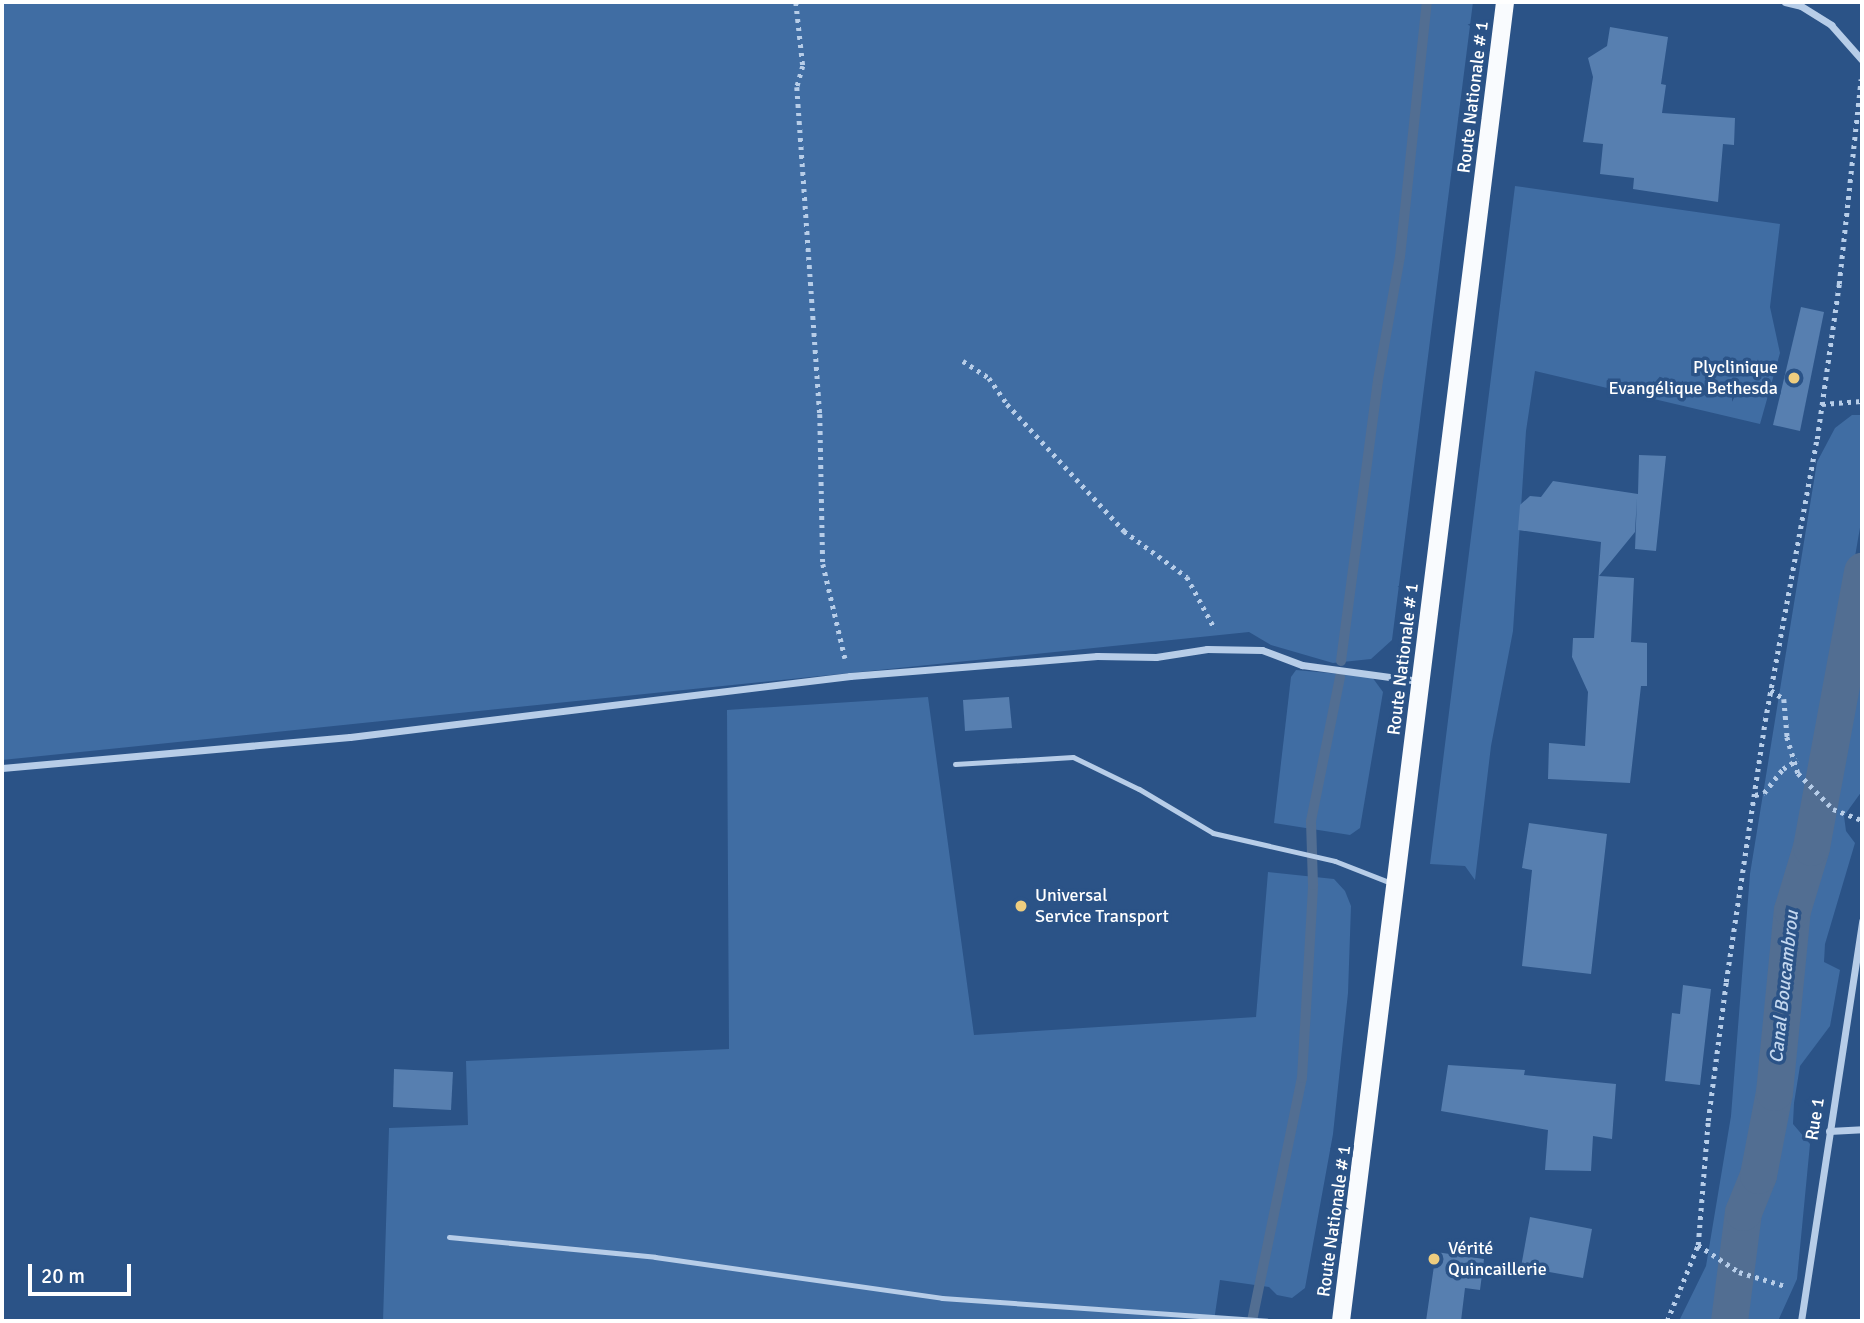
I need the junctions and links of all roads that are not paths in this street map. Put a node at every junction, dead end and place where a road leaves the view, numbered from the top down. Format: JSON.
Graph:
{"nodes":[{"id":1,"x":1505,"y":2,"type":"edge"},
{"id":2,"x":1785,"y":2,"type":"edge"},
{"id":3,"x":1861,"y":60,"type":"edge"},
{"id":4,"x":1420,"y":681,"type":"junction"},
{"id":5,"x":955,"y":764,"type":"dead end"},
{"id":6,"x":2,"y":768,"type":"edge"},
{"id":7,"x":1398,"y":886,"type":"junction"},
{"id":8,"x":1862,"y":921,"type":"edge"},
{"id":9,"x":1862,"y":1129,"type":"edge"},
{"id":10,"x":1829,"y":1132,"type":"junction"},
{"id":11,"x":449,"y":1237,"type":"dead end"},
{"id":12,"x":1266,"y":1321,"type":"edge"},
{"id":13,"x":1341,"y":1321,"type":"edge"},
{"id":14,"x":1801,"y":1321,"type":"edge"}],
"edges":[{"from":1,"to":4,"type":"main road","name":"Route Nationale # 1"},
{"from":2,"to":3,"type":"street"},
{"from":4,"to":6,"type":"street"},
{"from":4,"to":7,"type":"main road","name":"Route Nationale # 1"},
{"from":5,"to":7,"type":"lane"},
{"from":7,"to":13,"type":"main road","name":"Route Nationale # 1"},
{"from":8,"to":10,"type":"street","name":"Rue 1"},
{"from":9,"to":10,"type":"street"},
{"from":10,"to":14,"type":"street","name":"Rue 1"},
{"from":11,"to":12,"type":"lane"}]}
